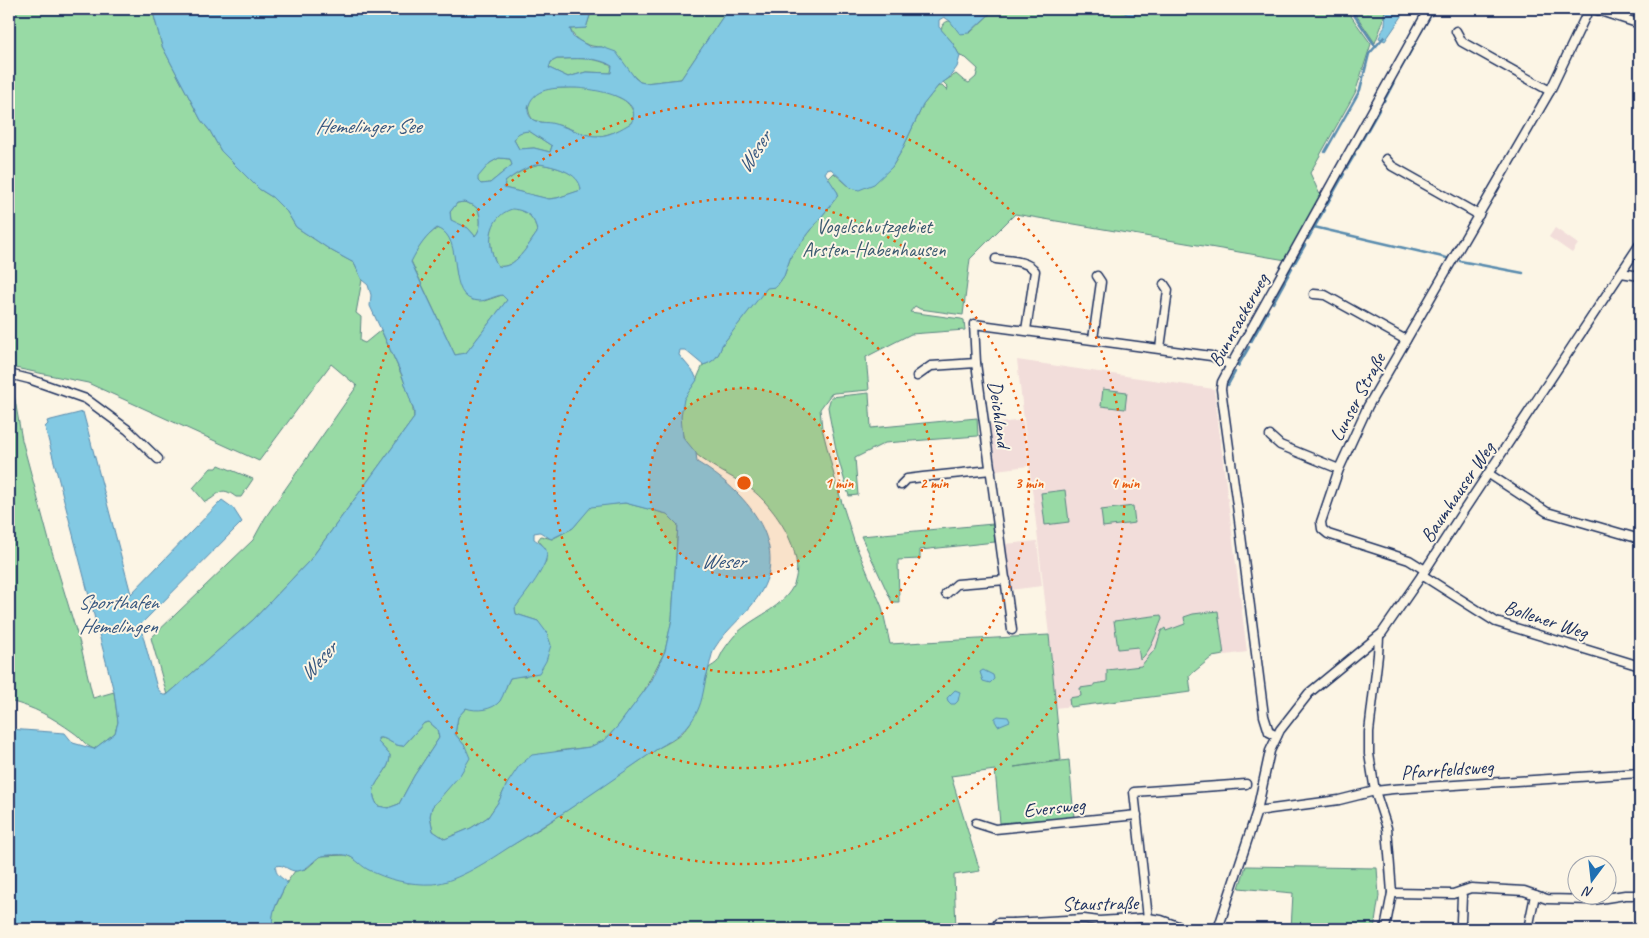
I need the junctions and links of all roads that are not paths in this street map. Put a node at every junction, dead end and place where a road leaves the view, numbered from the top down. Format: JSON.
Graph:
{"nodes":[{"id":1,"x":1429,"y":9,"type":"edge"},
{"id":2,"x":1589,"y":9,"type":"edge"},
{"id":3,"x":1594,"y":9,"type":"edge"},
{"id":4,"x":1640,"y":24,"type":"edge"},
{"id":5,"x":1456,"y":32,"type":"dead end"},
{"id":6,"x":1550,"y":91,"type":"junction"},
{"id":7,"x":1386,"y":159,"type":"dead end"},
{"id":8,"x":1479,"y":215,"type":"junction"},
{"id":9,"x":1640,"y":244,"type":"edge"},
{"id":10,"x":996,"y":259,"type":"dead end"},
{"id":11,"x":1621,"y":273,"type":"junction"},
{"id":12,"x":1097,"y":276,"type":"dead end"},
{"id":13,"x":1640,"y":276,"type":"edge"},
{"id":14,"x":1164,"y":284,"type":"dead end"},
{"id":15,"x":1314,"y":294,"type":"dead end"},
{"id":16,"x":1026,"y":330,"type":"junction"},
{"id":17,"x":1093,"y":339,"type":"junction"},
{"id":18,"x":1406,"y":340,"type":"junction"},
{"id":19,"x":1160,"y":348,"type":"junction"},
{"id":20,"x":976,"y":362,"type":"junction"},
{"id":21,"x":1231,"y":365,"type":"junction"},
{"id":22,"x":9,"y":374,"type":"edge"},
{"id":23,"x":917,"y":376,"type":"dead end"},
{"id":24,"x":1270,"y":436,"type":"dead end"},
{"id":25,"x":158,"y":459,"type":"dead end"},
{"id":26,"x":1339,"y":469,"type":"junction"},
{"id":27,"x":991,"y":470,"type":"junction"},
{"id":28,"x":1489,"y":474,"type":"junction"},
{"id":29,"x":901,"y":485,"type":"dead end"},
{"id":30,"x":1640,"y":539,"type":"edge"},
{"id":31,"x":1424,"y":572,"type":"junction"},
{"id":32,"x":1006,"y":580,"type":"junction"},
{"id":33,"x":946,"y":594,"type":"dead end"},
{"id":34,"x":1012,"y":630,"type":"dead end"},
{"id":35,"x":1378,"y":637,"type":"junction"},
{"id":36,"x":1640,"y":666,"type":"edge"},
{"id":37,"x":1277,"y":736,"type":"junction"},
{"id":38,"x":1640,"y":773,"type":"edge"},
{"id":39,"x":1246,"y":784,"type":"dead end"},
{"id":40,"x":1375,"y":791,"type":"junction"},
{"id":41,"x":1257,"y":811,"type":"junction"},
{"id":42,"x":1137,"y":815,"type":"junction"},
{"id":43,"x":976,"y":823,"type":"dead end"},
{"id":44,"x":1460,"y":892,"type":"junction"},
{"id":45,"x":1392,"y":893,"type":"junction"},
{"id":46,"x":1535,"y":895,"type":"junction"},
{"id":47,"x":1640,"y":895,"type":"edge"},
{"id":48,"x":1148,"y":918,"type":"junction"},
{"id":49,"x":1461,"y":921,"type":"dead end"},
{"id":50,"x":1012,"y":926,"type":"edge"},
{"id":51,"x":995,"y":929,"type":"edge"},
{"id":52,"x":1186,"y":929,"type":"edge"},
{"id":53,"x":1218,"y":929,"type":"edge"},
{"id":54,"x":1385,"y":929,"type":"edge"},
{"id":55,"x":1528,"y":929,"type":"edge"}],
"edges":[{"from":1,"to":21,"type":"street","name":"Bunnsackerweg"},
{"from":2,"to":6,"type":"street","name":"Lunser Straße"},
{"from":3,"to":4,"type":"street"},
{"from":5,"to":6,"type":"street"},
{"from":6,"to":8,"type":"street","name":"Lunser Straße"},
{"from":7,"to":8,"type":"street"},
{"from":8,"to":18,"type":"street","name":"Lunser Straße"},
{"from":9,"to":11,"type":"street","name":"Baumhauser Weg"},
{"from":10,"to":16,"type":"street"},
{"from":11,"to":13,"type":"street"},
{"from":11,"to":28,"type":"street","name":"Baumhauser Weg"},
{"from":12,"to":17,"type":"street"},
{"from":14,"to":19,"type":"street"},
{"from":15,"to":18,"type":"street","name":"Lunser Straße"},
{"from":16,"to":17,"type":"street","name":"Deichland"},
{"from":16,"to":20,"type":"street","name":"Deichland"},
{"from":17,"to":19,"type":"street","name":"Deichland"},
{"from":18,"to":26,"type":"street","name":"Lunser Straße"},
{"from":19,"to":21,"type":"street","name":"Deichland"},
{"from":20,"to":23,"type":"street","name":"Deichland"},
{"from":20,"to":27,"type":"street","name":"Deichland"},
{"from":21,"to":37,"type":"street","name":"Bunnsackerweg"},
{"from":22,"to":25,"type":"street"},
{"from":24,"to":26,"type":"street","name":"Lunser Straße"},
{"from":26,"to":31,"type":"street","name":"Lunser Straße"},
{"from":27,"to":29,"type":"street","name":"Deichland"},
{"from":27,"to":32,"type":"street","name":"Deichland"},
{"from":28,"to":30,"type":"street"},
{"from":28,"to":31,"type":"street","name":"Baumhauser Weg"},
{"from":31,"to":35,"type":"street","name":"Baumhauser Weg"},
{"from":31,"to":36,"type":"street","name":"Bollener Weg"},
{"from":32,"to":33,"type":"street"},
{"from":32,"to":34,"type":"street","name":"Deichland"},
{"from":35,"to":37,"type":"street","name":"Baumhauser Weg"},
{"from":35,"to":40,"type":"street"},
{"from":36,"to":38,"type":"street"},
{"from":37,"to":41,"type":"street","name":"Baumhauser Weg"},
{"from":38,"to":40,"type":"street","name":"Pfarrfeldsweg"},
{"from":39,"to":42,"type":"street"},
{"from":40,"to":41,"type":"street","name":"Pfarrfeldsweg"},
{"from":40,"to":45,"type":"street"},
{"from":41,"to":53,"type":"street","name":"Baumhauser Weg"},
{"from":42,"to":43,"type":"street","name":"Eversweg"},
{"from":42,"to":48,"type":"street"},
{"from":44,"to":45,"type":"street"},
{"from":44,"to":46,"type":"street"},
{"from":44,"to":49,"type":"street"},
{"from":45,"to":54,"type":"street"},
{"from":46,"to":47,"type":"street"},
{"from":46,"to":55,"type":"street"},
{"from":48,"to":50,"type":"street","name":"Staustraße"},
{"from":48,"to":52,"type":"street","name":"Staustraße"},
{"from":50,"to":51,"type":"street","name":"Staustraße"}]}
